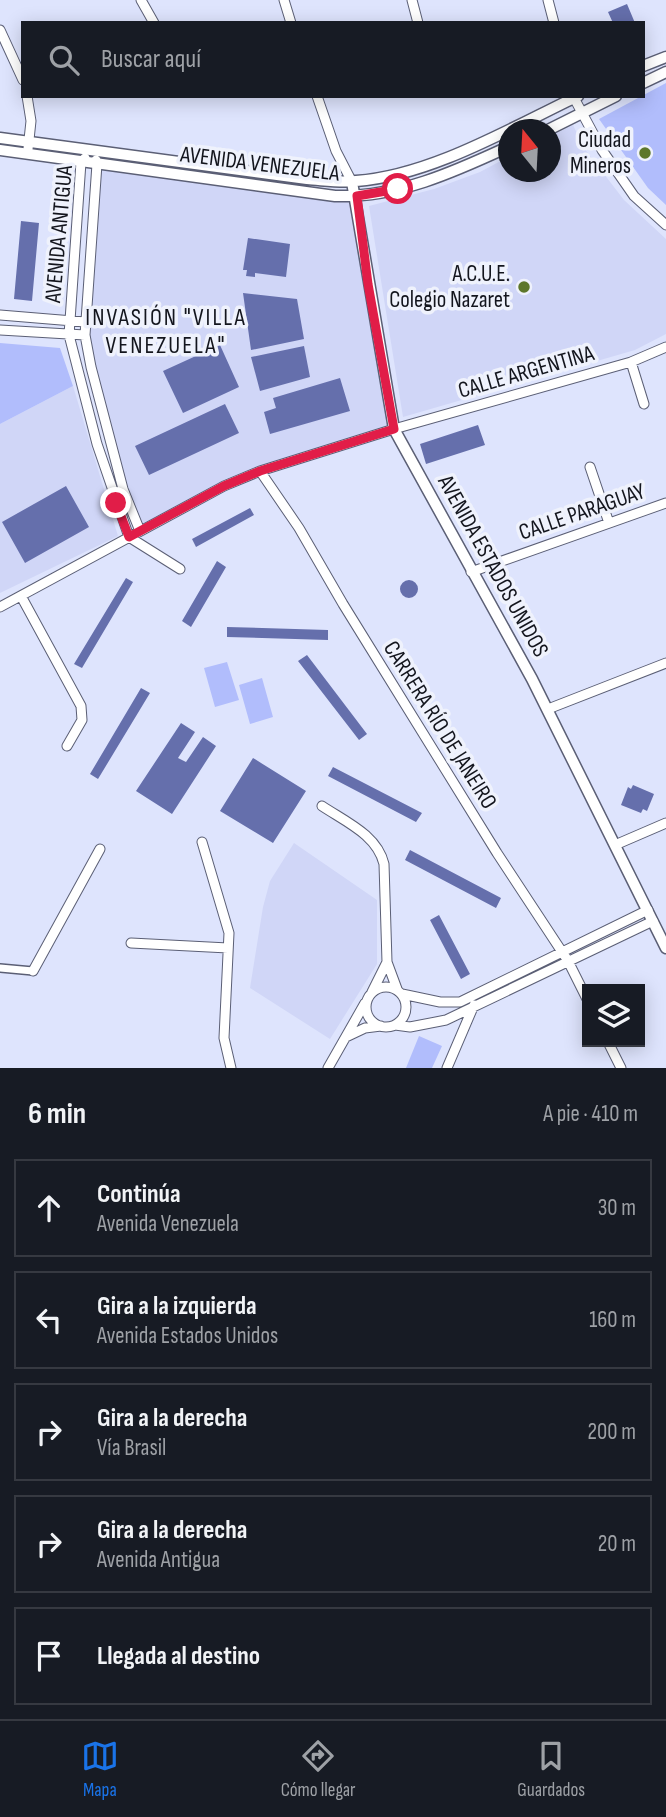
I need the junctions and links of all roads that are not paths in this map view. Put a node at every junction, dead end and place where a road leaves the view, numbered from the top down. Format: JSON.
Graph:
{"nodes":[{"id":1,"x":141,"y":0,"type":"edge"},
{"id":2,"x":284,"y":0,"type":"edge"},
{"id":3,"x":412,"y":0,"type":"edge"},
{"id":4,"x":548,"y":0,"type":"edge"},
{"id":5,"x":153,"y":21,"type":"edge"},
{"id":6,"x":290,"y":21,"type":"edge"},
{"id":7,"x":417,"y":21,"type":"edge"},
{"id":8,"x":553,"y":21,"type":"edge"},
{"id":9,"x":0,"y":30,"type":"edge"},
{"id":10,"x":666,"y":57,"type":"edge"},
{"id":11,"x":645,"y":65,"type":"edge"},
{"id":12,"x":666,"y":72,"type":"edge"},
{"id":13,"x":21,"y":76,"type":"edge"},
{"id":14,"x":645,"y":82,"type":"edge"},
{"id":15,"x":27,"y":98,"type":"edge"},
{"id":16,"x":318,"y":98,"type":"edge"},
{"id":17,"x":572,"y":98,"type":"edge"},
{"id":18,"x":574,"y":98,"type":"edge"},
{"id":19,"x":612,"y":98,"type":"edge"},
{"id":20,"x":582,"y":113,"type":"junction"},
{"id":21,"x":561,"y":124,"type":"edge"},
{"id":22,"x":0,"y":138,"type":"edge"},
{"id":23,"x":30,"y":141,"type":"junction"},
{"id":24,"x":0,"y":150,"type":"edge"},
{"id":25,"x":92,"y":150,"type":"junction"},
{"id":26,"x":498,"y":152,"type":"edge"},
{"id":27,"x":27,"y":154,"type":"junction"},
{"id":28,"x":81,"y":162,"type":"junction"},
{"id":29,"x":97,"y":164,"type":"junction"},
{"id":30,"x":352,"y":182,"type":"junction"},
{"id":31,"x":357,"y":196,"type":"junction"},
{"id":32,"x":666,"y":225,"type":"edge"},
{"id":33,"x":0,"y":316,"type":"edge"},
{"id":34,"x":70,"y":321,"type":"junction"},
{"id":35,"x":85,"y":321,"type":"junction"},
{"id":36,"x":0,"y":330,"type":"edge"},
{"id":37,"x":69,"y":335,"type":"junction"},
{"id":38,"x":85,"y":335,"type":"junction"},
{"id":39,"x":666,"y":347,"type":"edge"},
{"id":40,"x":631,"y":362,"type":"junction"},
{"id":41,"x":644,"y":404,"type":"dead end"},
{"id":42,"x":394,"y":429,"type":"junction"},
{"id":43,"x":590,"y":467,"type":"dead end"},
{"id":44,"x":260,"y":471,"type":"junction"},
{"id":45,"x":666,"y":503,"type":"edge"},
{"id":46,"x":609,"y":523,"type":"junction"},
{"id":47,"x":140,"y":531,"type":"junction"},
{"id":48,"x":129,"y":537,"type":"junction"},
{"id":49,"x":180,"y":569,"type":"dead end"},
{"id":50,"x":471,"y":572,"type":"junction"},
{"id":51,"x":21,"y":596,"type":"junction"},
{"id":52,"x":0,"y":607,"type":"edge"},
{"id":53,"x":666,"y":663,"type":"edge"},
{"id":54,"x":548,"y":709,"type":"junction"},
{"id":55,"x":67,"y":746,"type":"dead end"},
{"id":56,"x":322,"y":806,"type":"dead end"},
{"id":57,"x":666,"y":823,"type":"edge"},
{"id":58,"x":202,"y":842,"type":"dead end"},
{"id":59,"x":615,"y":845,"type":"junction"},
{"id":60,"x":100,"y":849,"type":"dead end"},
{"id":61,"x":650,"y":916,"type":"junction"},
{"id":62,"x":131,"y":943,"type":"dead end"},
{"id":63,"x":228,"y":948,"type":"junction"},
{"id":64,"x":666,"y":948,"type":"edge"},
{"id":65,"x":561,"y":952,"type":"junction"},
{"id":66,"x":568,"y":961,"type":"junction"},
{"id":67,"x":387,"y":962,"type":"junction"},
{"id":68,"x":0,"y":968,"type":"edge"},
{"id":69,"x":33,"y":971,"type":"joint"},
{"id":70,"x":582,"y":989,"type":"edge"},
{"id":71,"x":399,"y":991,"type":"junction"},
{"id":72,"x":370,"y":995,"type":"junction"},
{"id":73,"x":475,"y":995,"type":"junction"},
{"id":74,"x":473,"y":1006,"type":"junction"},
{"id":75,"x":395,"y":1025,"type":"junction"},
{"id":76,"x":382,"y":1026,"type":"junction"},
{"id":77,"x":346,"y":1037,"type":"junction"},
{"id":78,"x":610,"y":1047,"type":"edge"},
{"id":79,"x":231,"y":1068,"type":"edge"},
{"id":80,"x":328,"y":1068,"type":"edge"},
{"id":81,"x":447,"y":1068,"type":"edge"},
{"id":82,"x":621,"y":1068,"type":"edge"}],
"edges":[{"from":1,"to":5,"type":"street"},
{"from":2,"to":6,"type":"street"},
{"from":3,"to":7,"type":"street"},
{"from":4,"to":8,"type":"street"},
{"from":9,"to":13,"type":"street"},
{"from":10,"to":11,"type":"street"},
{"from":12,"to":14,"type":"street"},
{"from":15,"to":23,"type":"street"},
{"from":16,"to":30,"type":"street"},
{"from":17,"to":30,"type":"street","name":"AVENIDA VENEZUELA"},
{"from":18,"to":20,"type":"street"},
{"from":19,"to":20,"type":"street"},
{"from":20,"to":21,"type":"street"},
{"from":20,"to":32,"type":"street"},
{"from":22,"to":23,"type":"street","name":"AVENIDA VENEZUELA"},
{"from":23,"to":25,"type":"street","name":"AVENIDA VENEZUELA"},
{"from":23,"to":27,"type":"street"},
{"from":24,"to":27,"type":"street","name":"AVENIDA VENEZUELA"},
{"from":25,"to":28,"type":"street","name":"AVENIDA ANTIGUA"},
{"from":25,"to":29,"type":"street","name":"AVENIDA ANTIGUA"},
{"from":25,"to":30,"type":"street","name":"AVENIDA VENEZUELA"},
{"from":26,"to":31,"type":"street","name":"AVENIDA VENEZUELA"},
{"from":27,"to":28,"type":"street","name":"AVENIDA VENEZUELA"},
{"from":28,"to":29,"type":"street","name":"AVENIDA VENEZUELA"},
{"from":28,"to":34,"type":"street","name":"AVENIDA ANTIGUA"},
{"from":29,"to":31,"type":"street","name":"AVENIDA VENEZUELA"},
{"from":29,"to":35,"type":"street","name":"AVENIDA ANTIGUA"},
{"from":30,"to":31,"type":"street","name":"AVENIDA ESTADOS UNIDOS"},
{"from":31,"to":42,"type":"street","name":"AVENIDA ESTADOS UNIDOS"},
{"from":33,"to":34,"type":"street"},
{"from":34,"to":35,"type":"street"},
{"from":34,"to":37,"type":"street","name":"AVENIDA ANTIGUA"},
{"from":35,"to":38,"type":"street","name":"AVENIDA ANTIGUA"},
{"from":36,"to":37,"type":"street"},
{"from":37,"to":38,"type":"street"},
{"from":37,"to":48,"type":"street","name":"AVENIDA ANTIGUA"},
{"from":38,"to":47,"type":"street","name":"AVENIDA ANTIGUA"},
{"from":39,"to":40,"type":"street","name":"CALLE ARGENTINA"},
{"from":40,"to":41,"type":"street"},
{"from":40,"to":42,"type":"street","name":"CALLE ARGENTINA"},
{"from":42,"to":44,"type":"street","name":"CALLE ARGENTINA"},
{"from":42,"to":50,"type":"street","name":"AVENIDA ESTADOS UNIDOS"},
{"from":43,"to":46,"type":"street"},
{"from":44,"to":47,"type":"street","name":"CALLE ARGENTINA"},
{"from":44,"to":65,"type":"street","name":"CARRERA RÍO DE JANEIRO"},
{"from":45,"to":46,"type":"street","name":"CALLE PARAGUAY"},
{"from":46,"to":50,"type":"street","name":"CALLE PARAGUAY"},
{"from":47,"to":48,"type":"street","name":"CALLE ARGENTINA"},
{"from":48,"to":49,"type":"street"},
{"from":48,"to":51,"type":"street","name":"CALLE ARGENTINA"},
{"from":50,"to":54,"type":"street","name":"AVENIDA ESTADOS UNIDOS"},
{"from":51,"to":52,"type":"street","name":"CALLE ARGENTINA"},
{"from":51,"to":55,"type":"street"},
{"from":53,"to":54,"type":"street"},
{"from":54,"to":59,"type":"street","name":"AVENIDA ESTADOS UNIDOS"},
{"from":56,"to":67,"type":"street"},
{"from":57,"to":59,"type":"street"},
{"from":58,"to":63,"type":"street"},
{"from":59,"to":61,"type":"street","name":"AVENIDA ESTADOS UNIDOS"},
{"from":60,"to":69,"type":"street"},
{"from":61,"to":64,"type":"street","name":"AVENIDA ESTADOS UNIDOS"},
{"from":61,"to":65,"type":"street"},
{"from":61,"to":66,"type":"street"},
{"from":62,"to":63,"type":"street"},
{"from":63,"to":79,"type":"street"},
{"from":65,"to":66,"type":"street","name":"CARRERA RÍO DE JANEIRO"},
{"from":65,"to":73,"type":"street"},
{"from":66,"to":70,"type":"street","name":"CARRERA RÍO DE JANEIRO"},
{"from":66,"to":74,"type":"street"},
{"from":67,"to":71,"type":"street"},
{"from":67,"to":72,"type":"street"},
{"from":68,"to":69,"type":"street"},
{"from":71,"to":72,"type":"street"},
{"from":71,"to":73,"type":"street"},
{"from":71,"to":75,"type":"street"},
{"from":72,"to":76,"type":"street"},
{"from":72,"to":77,"type":"street"},
{"from":73,"to":74,"type":"street"},
{"from":74,"to":75,"type":"street"},
{"from":74,"to":81,"type":"street"},
{"from":75,"to":76,"type":"street"},
{"from":76,"to":77,"type":"street"},
{"from":77,"to":80,"type":"street"},
{"from":78,"to":82,"type":"street"}]}
